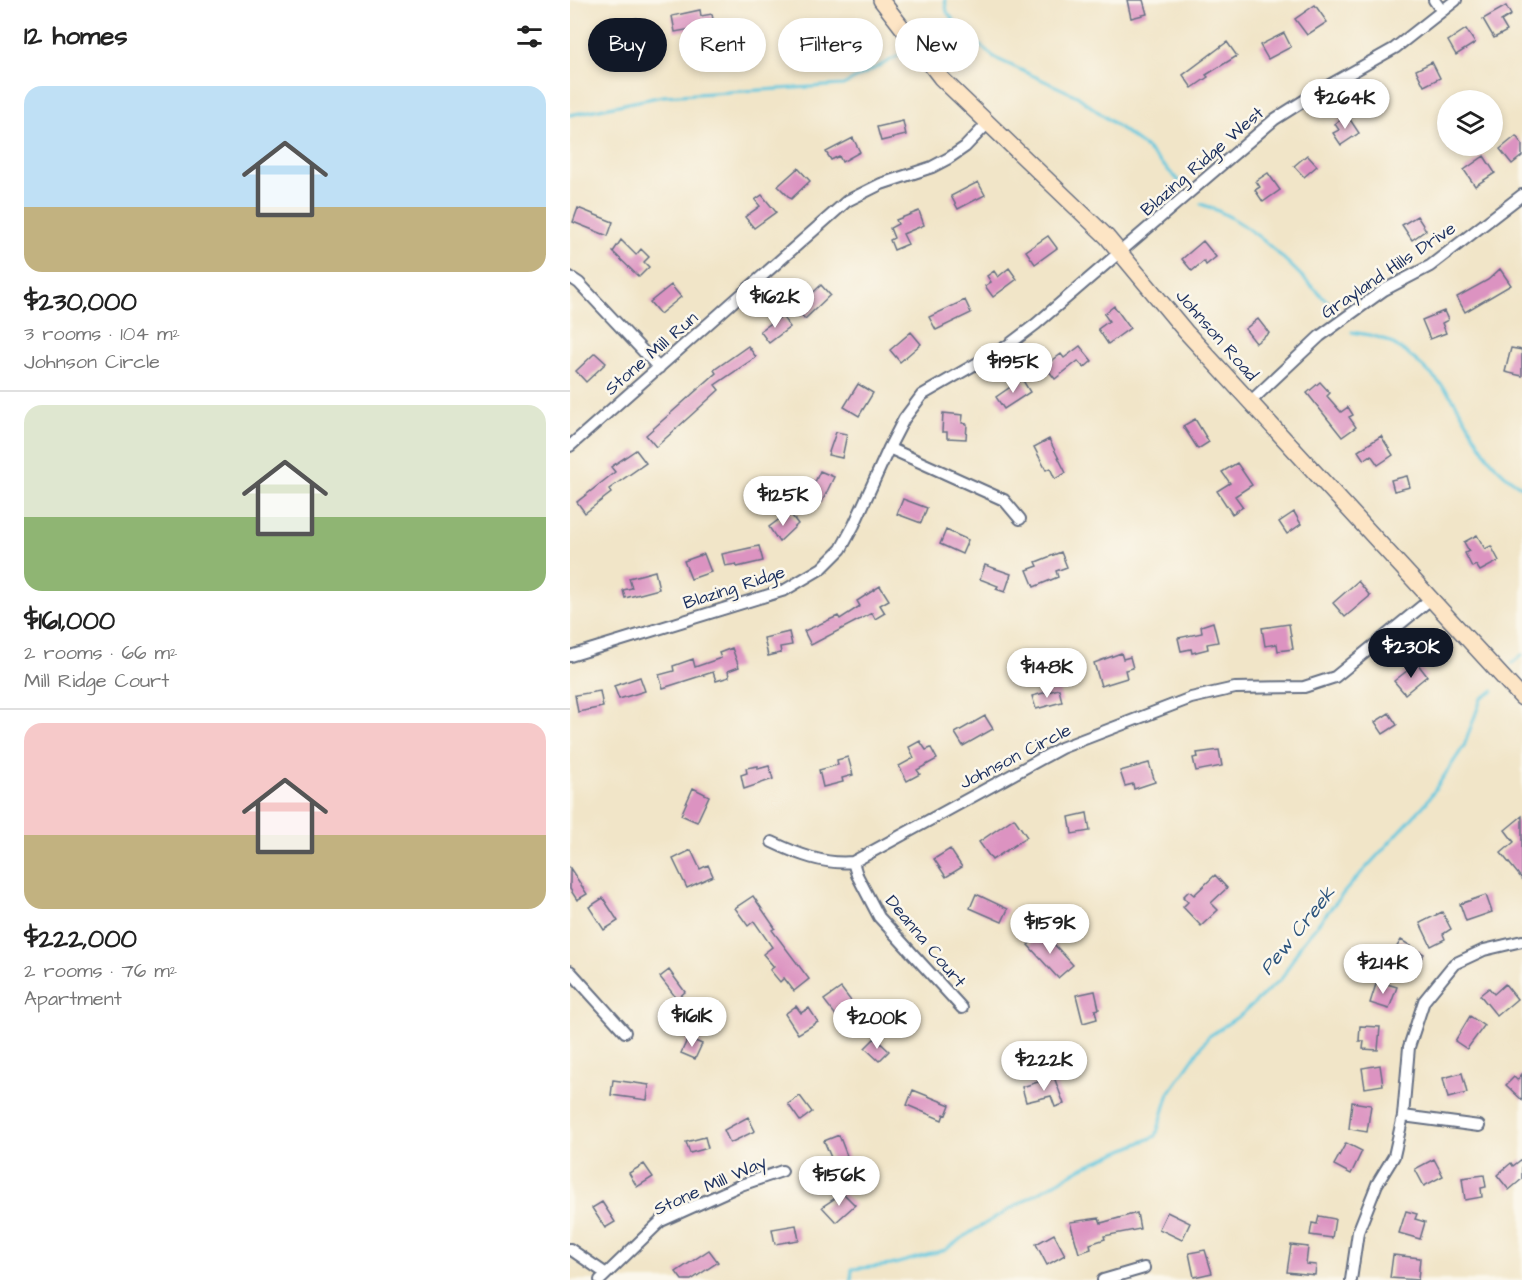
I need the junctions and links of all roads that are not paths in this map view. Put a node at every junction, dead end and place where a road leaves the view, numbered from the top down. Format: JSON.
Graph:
{"nodes":[{"id":1,"x":881,"y":0,"type":"edge"},
{"id":2,"x":1434,"y":0,"type":"edge"},
{"id":3,"x":1456,"y":0,"type":"edge"},
{"id":4,"x":1442,"y":11,"type":"junction"},
{"id":5,"x":987,"y":124,"type":"junction"},
{"id":6,"x":1522,"y":195,"type":"edge"},
{"id":7,"x":1122,"y":253,"type":"junction"},
{"id":8,"x":570,"y":277,"type":"edge"},
{"id":9,"x":659,"y":368,"type":"junction"},
{"id":10,"x":1250,"y":402,"type":"junction"},
{"id":11,"x":570,"y":446,"type":"edge"},
{"id":12,"x":889,"y":447,"type":"junction"},
{"id":13,"x":1020,"y":519,"type":"dead end"},
{"id":14,"x":1432,"y":598,"type":"junction"},
{"id":15,"x":570,"y":656,"type":"edge"},
{"id":16,"x":1522,"y":698,"type":"edge"},
{"id":17,"x":772,"y":842,"type":"dead end"},
{"id":18,"x":853,"y":861,"type":"junction"},
{"id":19,"x":1522,"y":941,"type":"edge"},
{"id":20,"x":570,"y":971,"type":"edge"},
{"id":21,"x":962,"y":1008,"type":"dead end"},
{"id":22,"x":625,"y":1032,"type":"dead end"},
{"id":23,"x":1402,"y":1116,"type":"junction"},
{"id":24,"x":1479,"y":1126,"type":"dead end"},
{"id":25,"x":782,"y":1171,"type":"dead end"},
{"id":26,"x":570,"y":1249,"type":"edge"},
{"id":27,"x":1144,"y":1268,"type":"dead end"},
{"id":28,"x":603,"y":1276,"type":"edge"},
{"id":29,"x":1103,"y":1280,"type":"edge"},
{"id":30,"x":1351,"y":1280,"type":"edge"}],
"edges":[{"from":1,"to":5,"type":"street","name":"Johnson Road"},
{"from":2,"to":4,"type":"street"},
{"from":3,"to":4,"type":"street","name":"Blazing Ridge West"},
{"from":4,"to":7,"type":"street","name":"Blazing Ridge West"},
{"from":5,"to":7,"type":"street","name":"Johnson Road"},
{"from":5,"to":9,"type":"street","name":"Stone Mill Run"},
{"from":6,"to":10,"type":"street","name":"Grayland Hills Drive"},
{"from":7,"to":10,"type":"street","name":"Johnson Road"},
{"from":7,"to":12,"type":"street","name":"Blazing Ridge"},
{"from":8,"to":9,"type":"street"},
{"from":9,"to":11,"type":"street","name":"Stone Mill Run"},
{"from":10,"to":14,"type":"street","name":"Johnson Road"},
{"from":12,"to":13,"type":"street"},
{"from":12,"to":15,"type":"street","name":"Blazing Ridge"},
{"from":14,"to":16,"type":"street","name":"Johnson Road"},
{"from":14,"to":18,"type":"street","name":"Johnson Circle"},
{"from":17,"to":18,"type":"street"},
{"from":18,"to":21,"type":"street","name":"Deanna Court"},
{"from":19,"to":23,"type":"street"},
{"from":20,"to":22,"type":"street"},
{"from":23,"to":24,"type":"street"},
{"from":23,"to":30,"type":"street"},
{"from":25,"to":28,"type":"street","name":"Stone Mill Way"},
{"from":26,"to":28,"type":"street"},
{"from":27,"to":29,"type":"street"}]}
